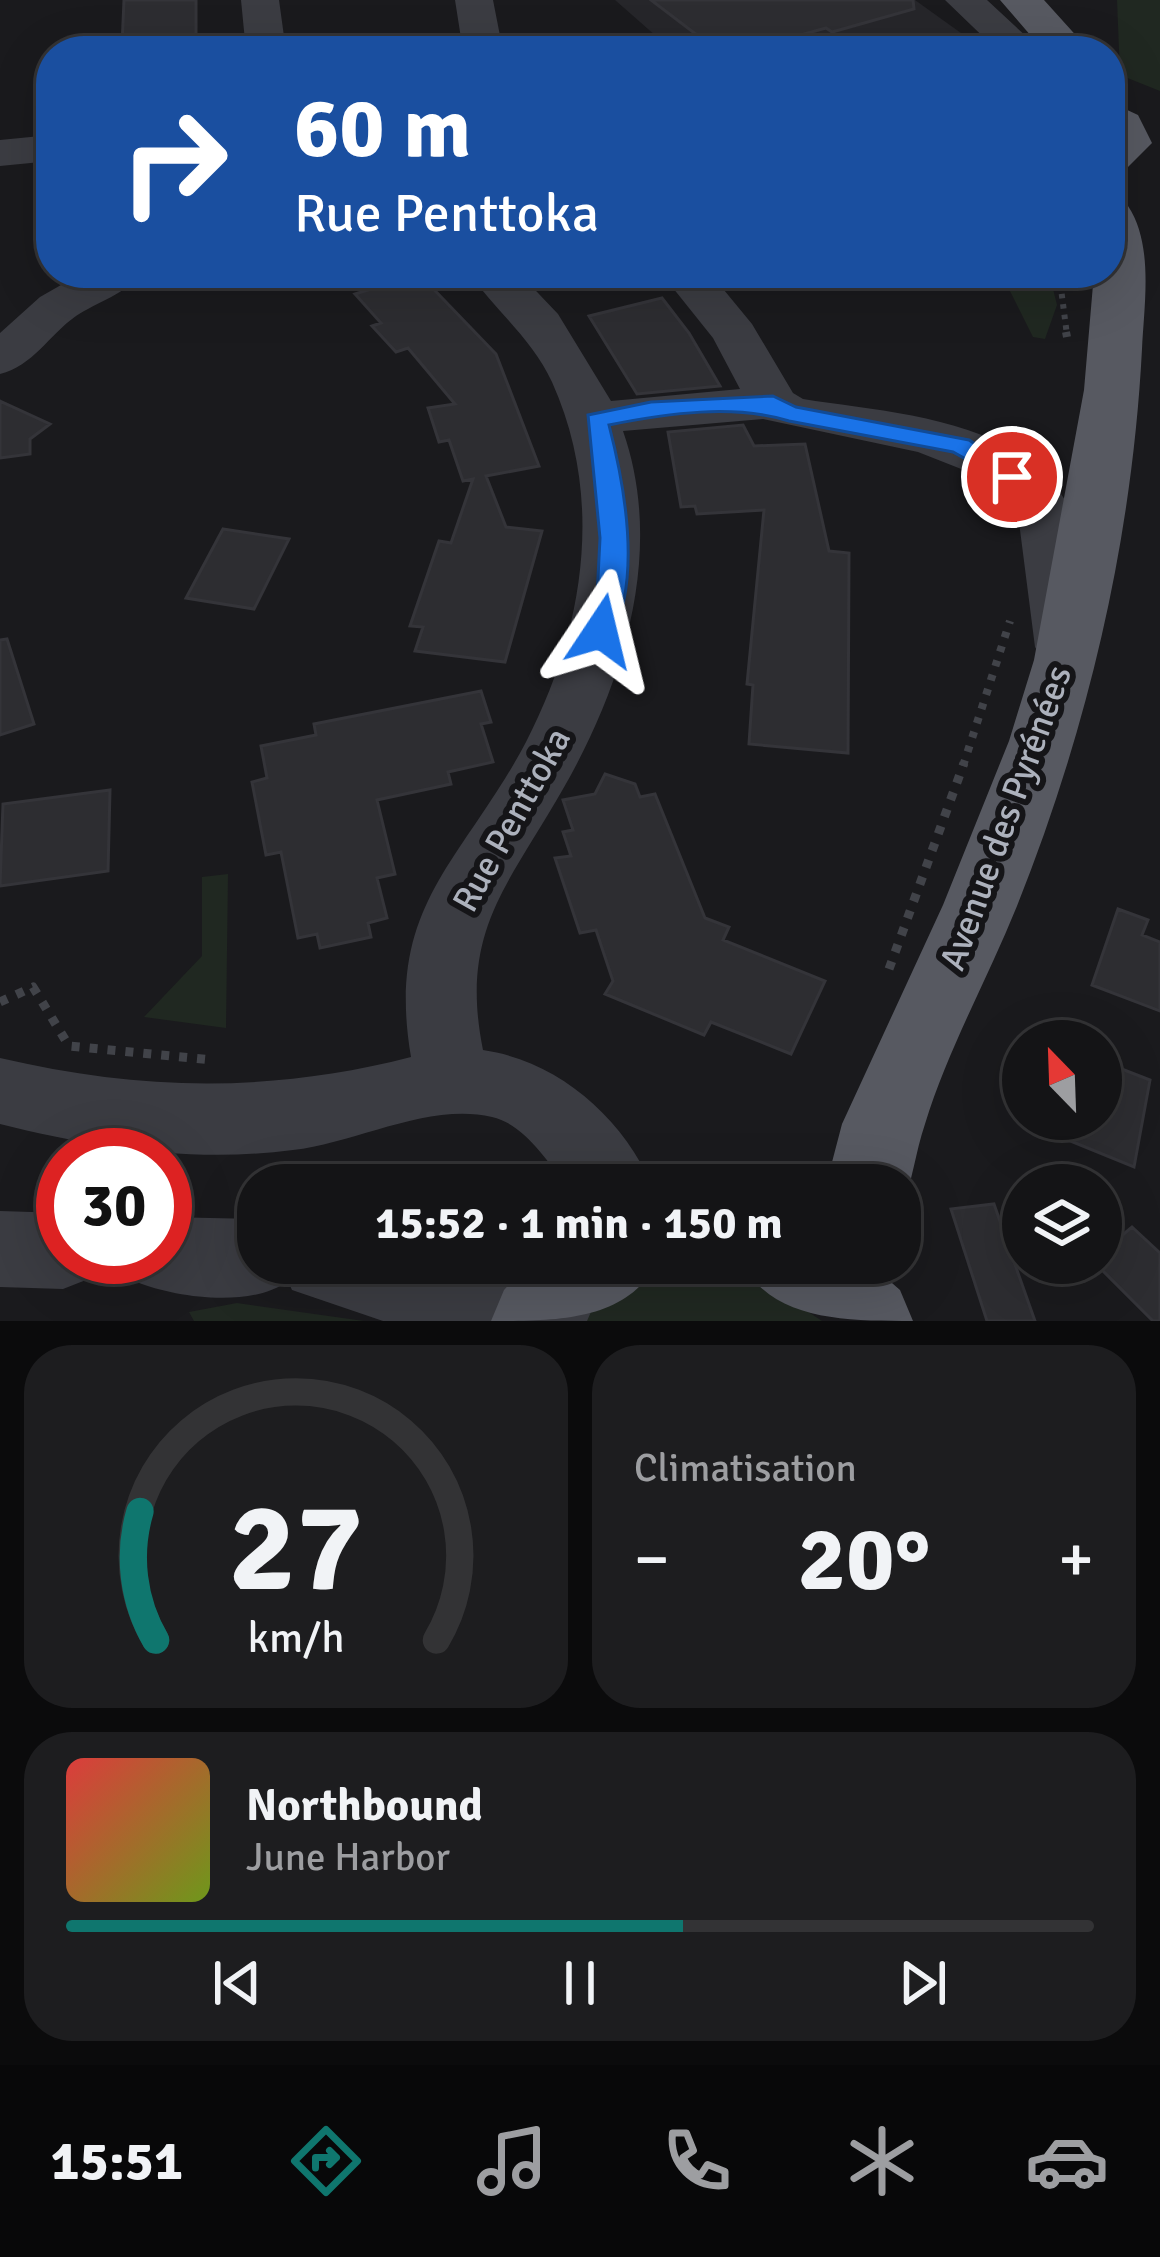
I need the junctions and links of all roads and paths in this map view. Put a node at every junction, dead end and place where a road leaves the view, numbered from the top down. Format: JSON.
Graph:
{"nodes":[{"id":1,"x":260,"y":0,"type":"edge"},
{"id":2,"x":474,"y":0,"type":"edge"},
{"id":3,"x":964,"y":0,"type":"edge"},
{"id":4,"x":999,"y":0,"type":"edge"},
{"id":5,"x":1021,"y":0,"type":"edge"},
{"id":6,"x":264,"y":36,"type":"edge"},
{"id":7,"x":480,"y":36,"type":"edge"},
{"id":8,"x":1005,"y":36,"type":"edge"},
{"id":9,"x":1031,"y":36,"type":"edge"},
{"id":10,"x":1054,"y":36,"type":"edge"},
{"id":11,"x":36,"y":149,"type":"edge"},
{"id":12,"x":0,"y":153,"type":"edge"},
{"id":13,"x":91,"y":288,"type":"edge"},
{"id":14,"x":507,"y":288,"type":"edge"},
{"id":15,"x":697,"y":288,"type":"edge"},
{"id":16,"x":1118,"y":288,"type":"edge"},
{"id":17,"x":0,"y":358,"type":"edge"},
{"id":18,"x":773,"y":403,"type":"junction"},
{"id":19,"x":596,"y":420,"type":"junction"},
{"id":20,"x":1016,"y":599,"type":"dead end"},
{"id":21,"x":1067,"y":660,"type":"junction"},
{"id":22,"x":886,"y":976,"type":"dead end"},
{"id":23,"x":0,"y":1003,"type":"edge"},
{"id":24,"x":224,"y":1061,"type":"dead end"},
{"id":25,"x":452,"y":1082,"type":"junction"},
{"id":26,"x":0,"y":1091,"type":"edge"},
{"id":27,"x":587,"y":1164,"type":"edge"},
{"id":28,"x":862,"y":1164,"type":"edge"},
{"id":29,"x":0,"y":1250,"type":"edge"},
{"id":30,"x":36,"y":1251,"type":"edge"},
{"id":31,"x":192,"y":1256,"type":"edge"},
{"id":32,"x":237,"y":1257,"type":"edge"},
{"id":33,"x":386,"y":1284,"type":"edge"},
{"id":34,"x":826,"y":1284,"type":"edge"},
{"id":35,"x":868,"y":1284,"type":"edge"},
{"id":36,"x":569,"y":1286,"type":"edge"},
{"id":37,"x":425,"y":1306,"type":"edge"},
{"id":38,"x":871,"y":1321,"type":"edge"}],
"edges":[{"from":1,"to":6,"type":"street"},
{"from":2,"to":7,"type":"street"},
{"from":3,"to":8,"type":"street"},
{"from":4,"to":9,"type":"main road"},
{"from":5,"to":10,"type":"main road"},
{"from":11,"to":12,"type":"street"},
{"from":13,"to":17,"type":"street"},
{"from":14,"to":19,"type":"street","name":"Rue Penttoka"},
{"from":15,"to":18,"type":"street"},
{"from":16,"to":21,"type":"main road","name":"Avenue des Pyrénées"},
{"from":18,"to":19,"type":"street"},
{"from":18,"to":21,"type":"street"},
{"from":19,"to":25,"type":"street","name":"Rue Penttoka"},
{"from":20,"to":22,"type":"path"},
{"from":21,"to":28,"type":"main road","name":"Avenue des Pyrénées"},
{"from":23,"to":24,"type":"path"},
{"from":25,"to":26,"type":"street"},
{"from":25,"to":27,"type":"street"},
{"from":29,"to":30,"type":"street"},
{"from":31,"to":32,"type":"street"},
{"from":33,"to":37,"type":"street"},
{"from":34,"to":38,"type":"main road"},
{"from":35,"to":38,"type":"main road"},
{"from":36,"to":37,"type":"street"}]}
